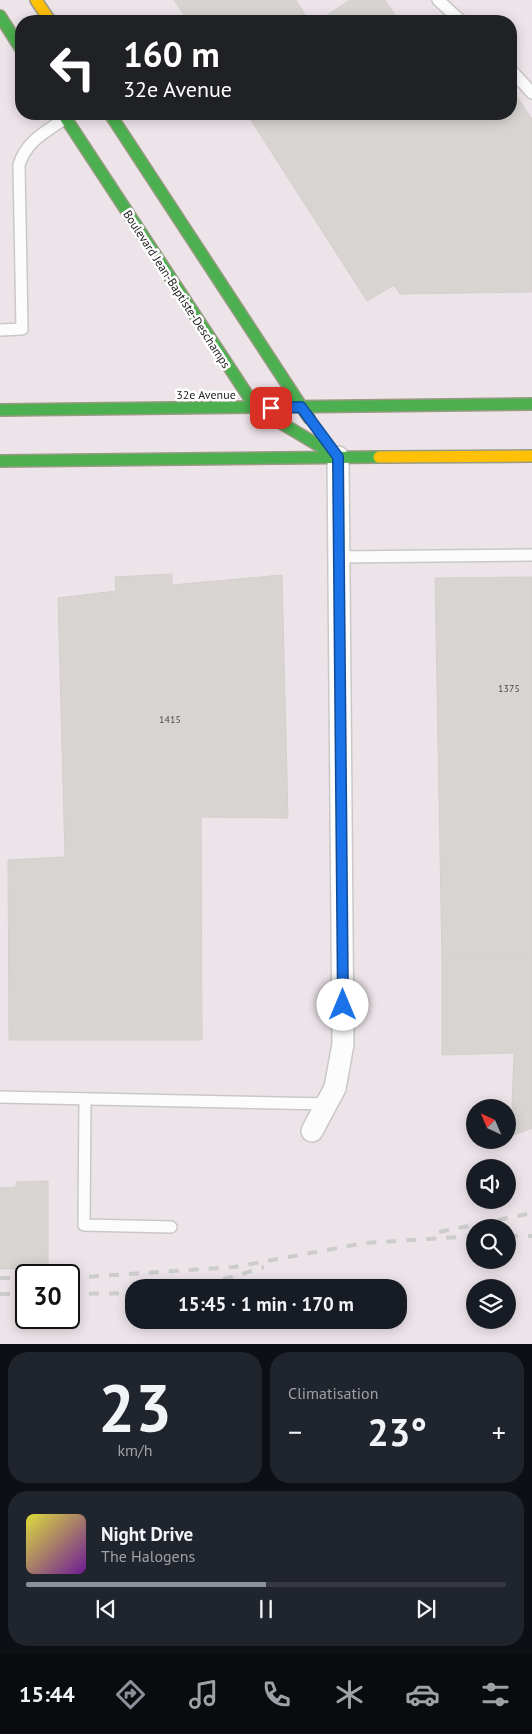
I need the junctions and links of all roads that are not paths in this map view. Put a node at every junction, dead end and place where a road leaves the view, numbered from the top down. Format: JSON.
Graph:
{"nodes":[{"id":1,"x":36,"y":0,"type":"edge"},
{"id":2,"x":438,"y":0,"type":"edge"},
{"id":3,"x":46,"y":15,"type":"edge"},
{"id":4,"x":454,"y":15,"type":"edge"},
{"id":5,"x":0,"y":16,"type":"edge"},
{"id":6,"x":15,"y":40,"type":"edge"},
{"id":7,"x":517,"y":77,"type":"edge"},
{"id":8,"x":532,"y":93,"type":"edge"},
{"id":9,"x":60,"y":120,"type":"edge"},
{"id":10,"x":68,"y":120,"type":"edge"},
{"id":11,"x":114,"y":120,"type":"edge"},
{"id":12,"x":0,"y":330,"type":"edge"},
{"id":13,"x":532,"y":404,"type":"edge"},
{"id":14,"x":301,"y":407,"type":"junction"},
{"id":15,"x":256,"y":408,"type":"junction"},
{"id":16,"x":0,"y":410,"type":"edge"},
{"id":17,"x":532,"y":456,"type":"edge"},
{"id":18,"x":338,"y":457,"type":"junction"},
{"id":19,"x":0,"y":461,"type":"edge"},
{"id":20,"x":532,"y":555,"type":"edge"},
{"id":21,"x":339,"y":557,"type":"junction"},
{"id":22,"x":0,"y":1097,"type":"edge"},
{"id":23,"x":85,"y":1099,"type":"junction"},
{"id":24,"x":328,"y":1104,"type":"junction"},
{"id":25,"x":312,"y":1131,"type":"dead end"},
{"id":26,"x":171,"y":1227,"type":"dead end"}],
"edges":[{"from":1,"to":3,"type":"street"},
{"from":2,"to":4,"type":"lane"},
{"from":5,"to":6,"type":"street"},
{"from":7,"to":8,"type":"lane"},
{"from":9,"to":12,"type":"lane"},
{"from":10,"to":15,"type":"street","name":"Boulevard Jean-Baptiste-Deschamps"},
{"from":11,"to":14,"type":"street"},
{"from":13,"to":14,"type":"street","name":"32e Avenue"},
{"from":14,"to":15,"type":"street","name":"32e Avenue"},
{"from":14,"to":18,"type":"street"},
{"from":15,"to":16,"type":"street","name":"32e Avenue"},
{"from":15,"to":18,"type":"street","name":"Boulevard Jean-Baptiste-Deschamps"},
{"from":17,"to":18,"type":"street"},
{"from":18,"to":19,"type":"street"},
{"from":18,"to":21,"type":"street"},
{"from":20,"to":21,"type":"lane"},
{"from":21,"to":24,"type":"street"},
{"from":22,"to":23,"type":"lane"},
{"from":23,"to":24,"type":"lane"},
{"from":23,"to":26,"type":"lane"},
{"from":24,"to":25,"type":"street"}]}
